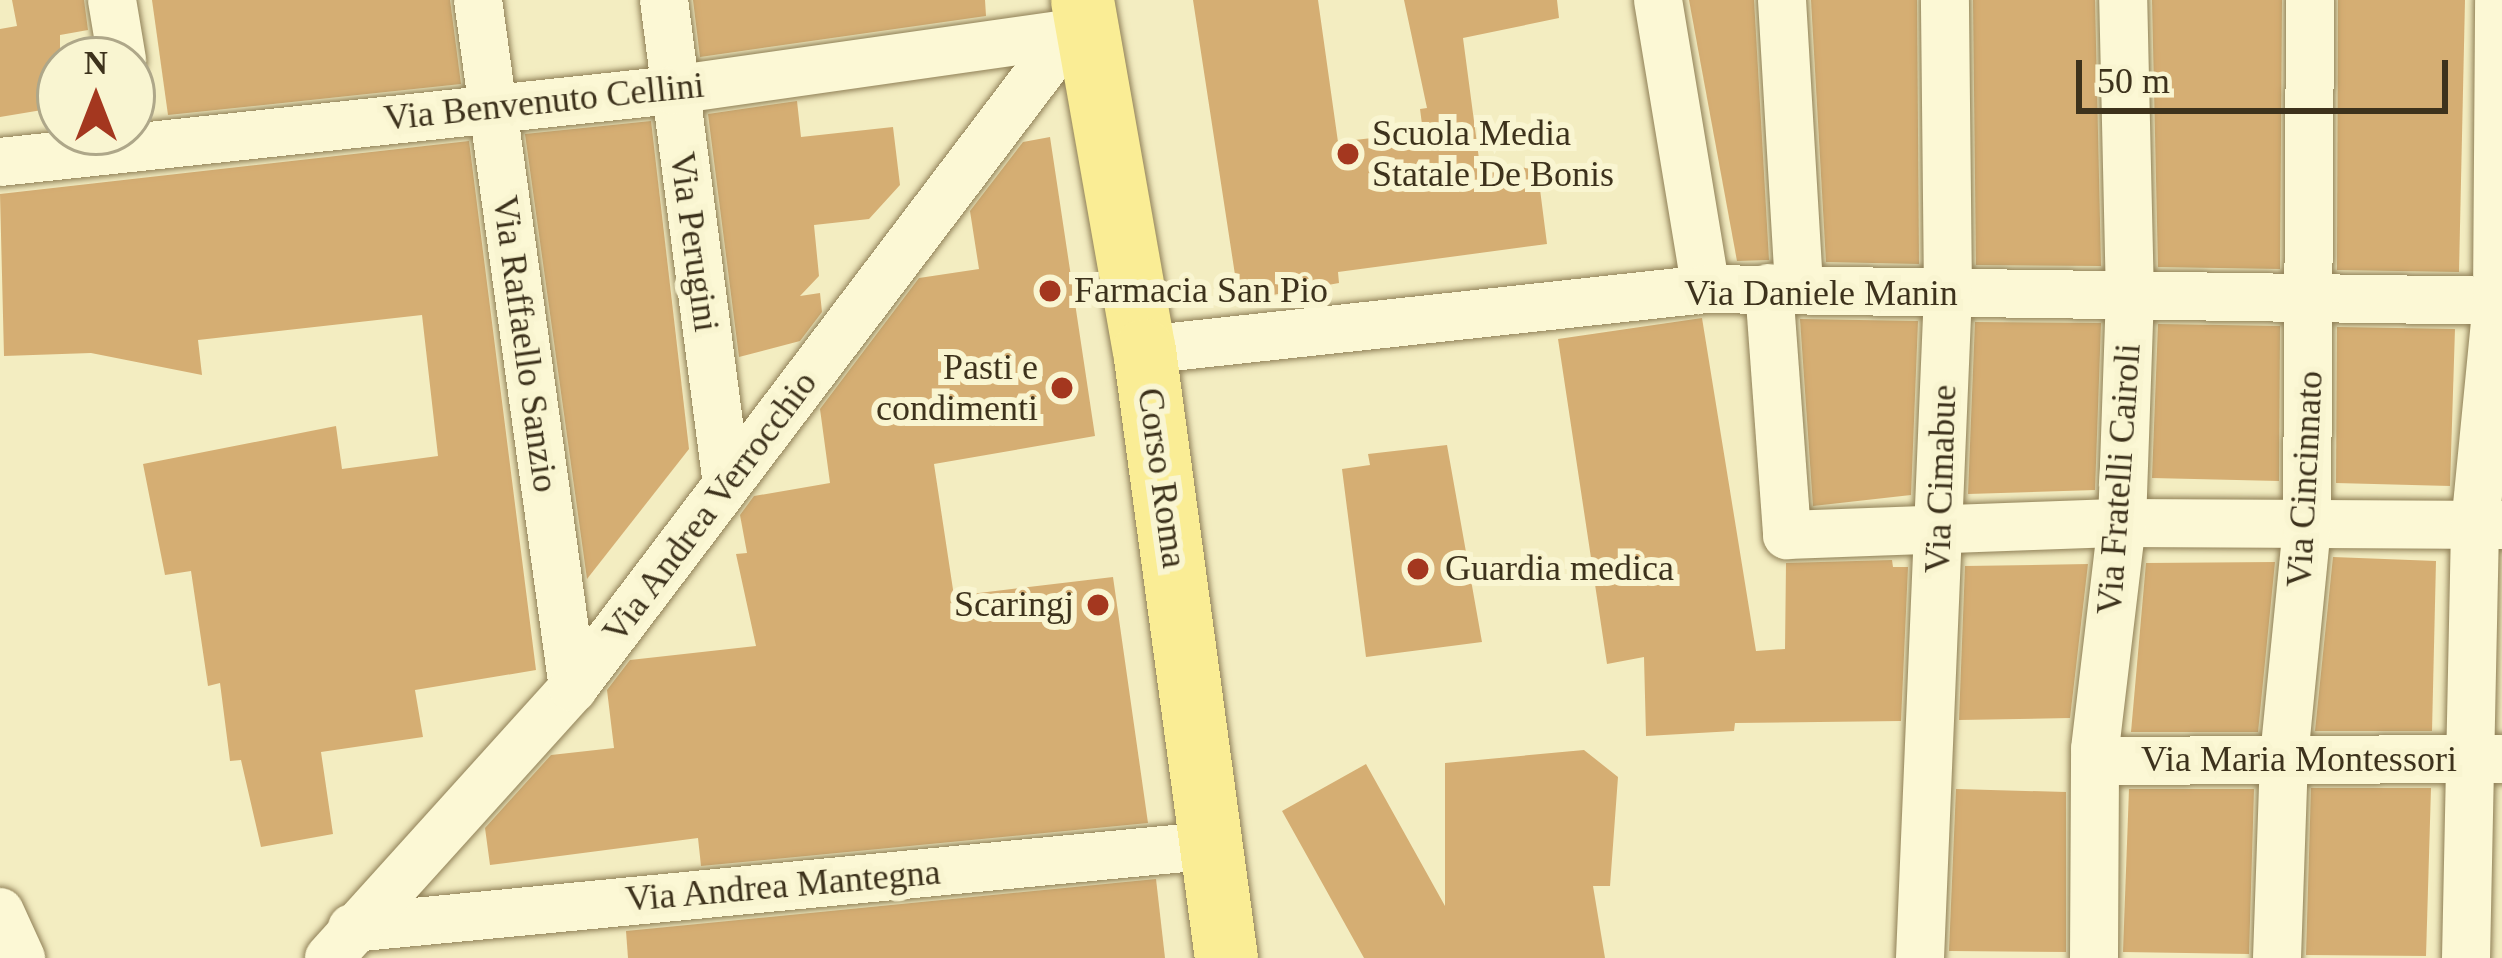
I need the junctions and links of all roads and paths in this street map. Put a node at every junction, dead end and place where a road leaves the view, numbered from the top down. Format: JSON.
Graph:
{"nodes":[{"id":1,"x":112,"y":0,"type":"edge"},
{"id":2,"x":478,"y":0,"type":"edge"},
{"id":3,"x":664,"y":0,"type":"edge"},
{"id":4,"x":1658,"y":0,"type":"edge"},
{"id":5,"x":1782,"y":0,"type":"edge"},
{"id":6,"x":1945,"y":0,"type":"edge"},
{"id":7,"x":2123,"y":0,"type":"edge"},
{"id":8,"x":2310,"y":0,"type":"edge"},
{"id":9,"x":2499,"y":0,"type":"edge"},
{"id":10,"x":1079,"y":22,"type":"edge"},
{"id":11,"x":118,"y":36,"type":"edge"},
{"id":12,"x":673,"y":90,"type":"junction"},
{"id":13,"x":492,"y":108,"type":"junction"},
{"id":14,"x":156,"y":129,"type":"edge"},
{"id":15,"x":36,"y":154,"type":"edge"},
{"id":16,"x":0,"y":163,"type":"edge"},
{"id":17,"x":1784,"y":288,"type":"junction"},
{"id":18,"x":1706,"y":289,"type":"junction"},
{"id":19,"x":1948,"y":294,"type":"junction"},
{"id":20,"x":2130,"y":299,"type":"junction"},
{"id":21,"x":2312,"y":299,"type":"junction"},
{"id":22,"x":2500,"y":301,"type":"edge"},
{"id":23,"x":1144,"y":350,"type":"junction"},
{"id":24,"x":727,"y":483,"type":"junction"},
{"id":25,"x":2122,"y":523,"type":"junction"},
{"id":26,"x":2307,"y":526,"type":"junction"},
{"id":27,"x":2489,"y":526,"type":"edge"},
{"id":28,"x":1939,"y":532,"type":"junction"},
{"id":29,"x":574,"y":688,"type":"junction"},
{"id":30,"x":2284,"y":757,"type":"junction"},
{"id":31,"x":2487,"y":759,"type":"edge"},
{"id":32,"x":2095,"y":760,"type":"junction"},
{"id":33,"x":1215,"y":845,"type":"junction"},
{"id":34,"x":0,"y":912,"type":"edge"},
{"id":35,"x":340,"y":943,"type":"edge"},
{"id":36,"x":21,"y":958,"type":"edge"},
{"id":37,"x":1226,"y":958,"type":"edge"},
{"id":38,"x":1920,"y":958,"type":"edge"},
{"id":39,"x":2094,"y":958,"type":"edge"},
{"id":40,"x":2277,"y":958,"type":"edge"},
{"id":41,"x":2466,"y":958,"type":"edge"}],
"edges":[{"from":1,"to":11,"type":"street"},
{"from":2,"to":13,"type":"street","name":"Via Raffaello Sanzio"},
{"from":3,"to":12,"type":"street","name":"Via Perugini"},
{"from":4,"to":18,"type":"street"},
{"from":5,"to":17,"type":"street"},
{"from":6,"to":19,"type":"street","name":"Via Cimabue"},
{"from":7,"to":20,"type":"street","name":"Via Fratelli Cairoli"},
{"from":8,"to":21,"type":"street","name":"Via Cincinnato"},
{"from":9,"to":22,"type":"street"},
{"from":10,"to":12,"type":"street","name":"Via Benvenuto Cellini"},
{"from":10,"to":23,"type":"main road","name":"Corso Roma"},
{"from":10,"to":24,"type":"street","name":"Via Andrea Verrocchio"},
{"from":12,"to":13,"type":"street","name":"Via Benvenuto Cellini"},
{"from":12,"to":24,"type":"street","name":"Via Perugini"},
{"from":13,"to":14,"type":"street","name":"Via Benvenuto Cellini"},
{"from":13,"to":29,"type":"street","name":"Via Raffaello Sanzio"},
{"from":15,"to":16,"type":"street","name":"Via Benvenuto Cellini"},
{"from":17,"to":18,"type":"street","name":"Via Daniele Manin"},
{"from":17,"to":19,"type":"street","name":"Via Daniele Manin"},
{"from":17,"to":28,"type":"street"},
{"from":18,"to":23,"type":"street","name":"Via Daniele Manin"},
{"from":19,"to":20,"type":"street","name":"Via Daniele Manin"},
{"from":19,"to":28,"type":"street","name":"Via Cimabue"},
{"from":20,"to":21,"type":"street","name":"Via Daniele Manin"},
{"from":20,"to":25,"type":"street","name":"Via Fratelli Cairoli"},
{"from":21,"to":22,"type":"street","name":"Via Daniele Manin"},
{"from":21,"to":26,"type":"street","name":"Via Cincinnato"},
{"from":22,"to":27,"type":"street"},
{"from":23,"to":33,"type":"main road","name":"Corso Roma"},
{"from":24,"to":29,"type":"street","name":"Via Andrea Verrocchio"},
{"from":25,"to":26,"type":"street"},
{"from":25,"to":28,"type":"street"},
{"from":25,"to":32,"type":"street","name":"Via Fratelli Cairoli"},
{"from":26,"to":27,"type":"street"},
{"from":26,"to":30,"type":"street","name":"Via Cincinnato"},
{"from":27,"to":31,"type":"street"},
{"from":28,"to":38,"type":"street","name":"Via Cimabue"},
{"from":29,"to":35,"type":"street","name":"Via Andrea Verrocchio"},
{"from":30,"to":31,"type":"street","name":"Via Maria Montessori"},
{"from":30,"to":32,"type":"street","name":"Via Maria Montessori"},
{"from":30,"to":40,"type":"street","name":"Via Cincinnato"},
{"from":31,"to":41,"type":"street"},
{"from":32,"to":39,"type":"street","name":"Via Fratelli Cairoli"},
{"from":33,"to":35,"type":"street","name":"Via Andrea Mantegna"},
{"from":33,"to":37,"type":"main road","name":"Corso Roma"},
{"from":34,"to":36,"type":"street"}]}
